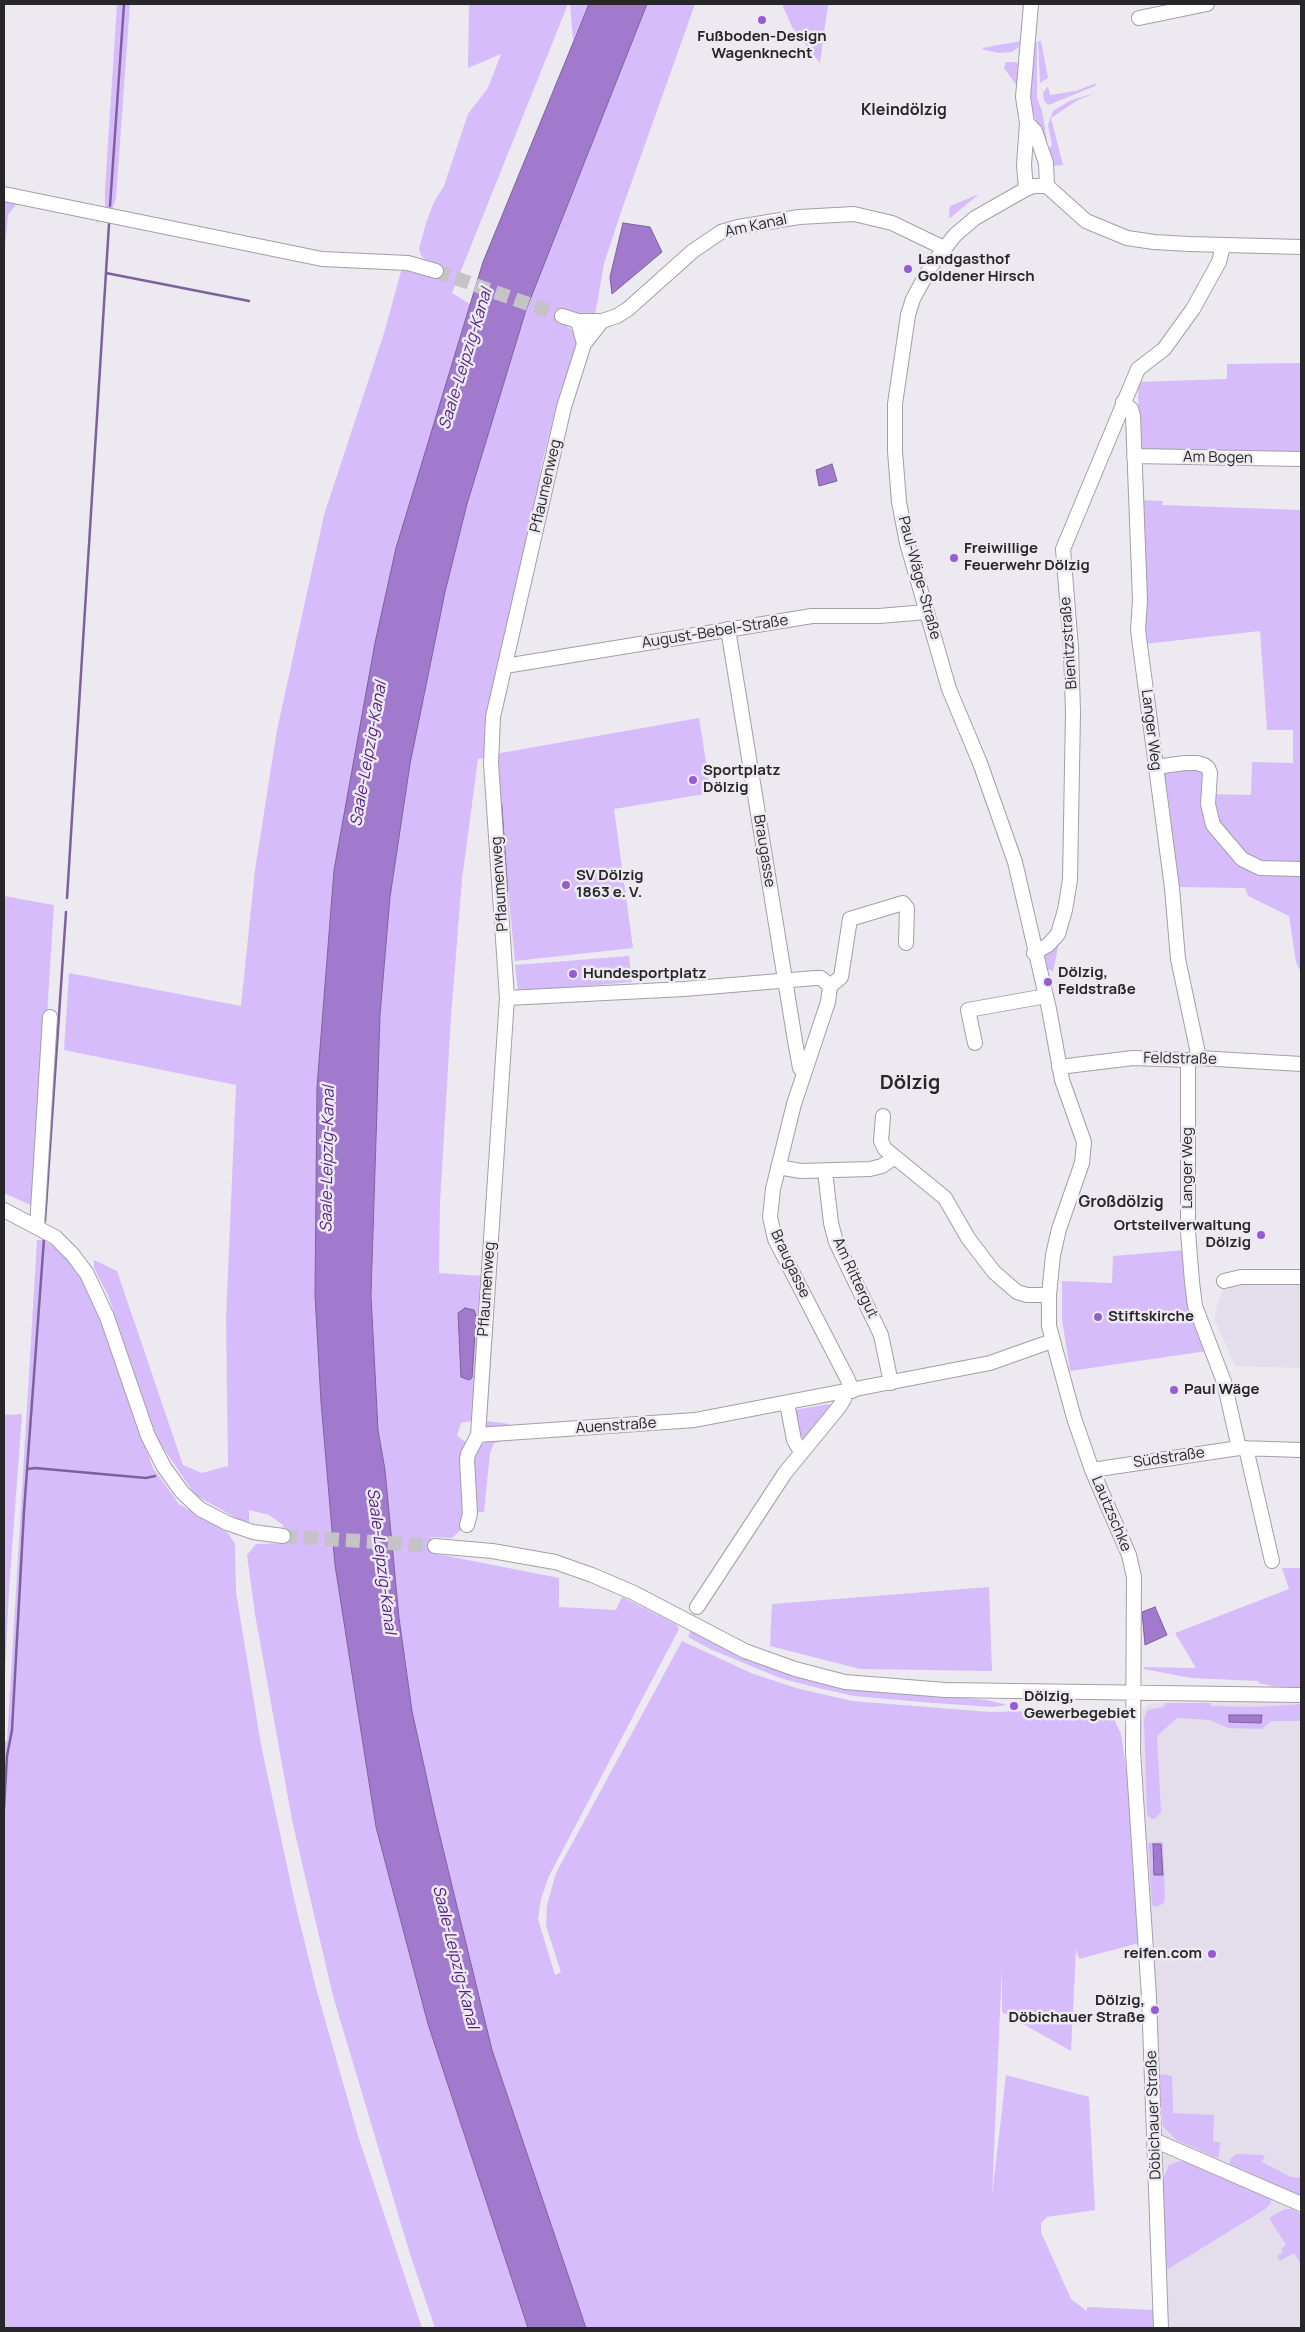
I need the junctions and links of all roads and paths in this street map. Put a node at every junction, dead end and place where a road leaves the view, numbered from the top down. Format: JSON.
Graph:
{"nodes":[{"id":1,"x":1031,"y":4,"type":"edge"},
{"id":2,"x":1207,"y":4,"type":"edge"},
{"id":3,"x":1139,"y":18,"type":"dead end"},
{"id":4,"x":1026,"y":123,"type":"junction"},
{"id":5,"x":1047,"y":186,"type":"junction"},
{"id":6,"x":1026,"y":189,"type":"junction"},
{"id":7,"x":4,"y":194,"type":"edge"},
{"id":8,"x":1223,"y":246,"type":"junction"},
{"id":9,"x":1301,"y":246,"type":"edge"},
{"id":10,"x":944,"y":248,"type":"junction"},
{"id":11,"x":436,"y":270,"type":"tunnel mouth"},
{"id":12,"x":562,"y":316,"type":"tunnel mouth"},
{"id":13,"x":602,"y":320,"type":"junction"},
{"id":14,"x":578,"y":321,"type":"junction"},
{"id":15,"x":584,"y":344,"type":"junction"},
{"id":16,"x":1123,"y":402,"type":"junction"},
{"id":17,"x":1134,"y":456,"type":"junction"},
{"id":18,"x":1301,"y":459,"type":"edge"},
{"id":19,"x":926,"y":612,"type":"junction"},
{"id":20,"x":728,"y":629,"type":"junction"},
{"id":21,"x":504,"y":666,"type":"junction"},
{"id":22,"x":1155,"y":767,"type":"junction"},
{"id":23,"x":1301,"y":869,"type":"edge"},
{"id":24,"x":906,"y":943,"type":"dead end"},
{"id":25,"x":1034,"y":953,"type":"junction"},
{"id":26,"x":786,"y":981,"type":"junction"},
{"id":27,"x":836,"y":982,"type":"junction"},
{"id":28,"x":1046,"y":996,"type":"junction"},
{"id":29,"x":507,"y":998,"type":"junction"},
{"id":30,"x":50,"y":1017,"type":"dead end"},
{"id":31,"x":975,"y":1044,"type":"dead end"},
{"id":32,"x":1194,"y":1059,"type":"junction"},
{"id":33,"x":1301,"y":1064,"type":"edge"},
{"id":34,"x":1059,"y":1067,"type":"junction"},
{"id":35,"x":804,"y":1072,"type":"junction"},
{"id":36,"x":883,"y":1116,"type":"dead end"},
{"id":37,"x":895,"y":1157,"type":"junction"},
{"id":38,"x":778,"y":1167,"type":"junction"},
{"id":39,"x":825,"y":1171,"type":"junction"},
{"id":40,"x":4,"y":1210,"type":"edge"},
{"id":41,"x":37,"y":1226,"type":"junction"},
{"id":42,"x":1294,"y":1277,"type":"edge"},
{"id":43,"x":1224,"y":1281,"type":"dead end"},
{"id":44,"x":1049,"y":1295,"type":"junction"},
{"id":45,"x":1052,"y":1341,"type":"junction"},
{"id":46,"x":892,"y":1383,"type":"junction"},
{"id":47,"x":848,"y":1392,"type":"junction"},
{"id":48,"x":787,"y":1403,"type":"junction"},
{"id":49,"x":478,"y":1435,"type":"junction"},
{"id":50,"x":1242,"y":1448,"type":"junction"},
{"id":51,"x":1301,"y":1450,"type":"edge"},
{"id":52,"x":801,"y":1452,"type":"junction"},
{"id":53,"x":1092,"y":1470,"type":"junction"},
{"id":54,"x":468,"y":1525,"type":"dead end"},
{"id":55,"x":283,"y":1536,"type":"tunnel mouth"},
{"id":56,"x":435,"y":1546,"type":"tunnel mouth"},
{"id":57,"x":1272,"y":1561,"type":"dead end"},
{"id":58,"x":697,"y":1607,"type":"dead end"},
{"id":59,"x":1133,"y":1692,"type":"junction"},
{"id":60,"x":1301,"y":1695,"type":"edge"},
{"id":61,"x":1156,"y":2141,"type":"junction"},
{"id":62,"x":1301,"y":2204,"type":"edge"},
{"id":63,"x":1161,"y":2328,"type":"edge"}],
"edges":[{"from":1,"to":4,"type":"street"},
{"from":2,"to":3,"type":"street"},
{"from":4,"to":5,"type":"street"},
{"from":4,"to":6,"type":"street"},
{"from":5,"to":6,"type":"street","name":"Paul-Wäge-Straße"},
{"from":5,"to":8,"type":"street"},
{"from":6,"to":10,"type":"street","name":"Paul-Wäge-Straße"},
{"from":7,"to":11,"type":"street"},
{"from":8,"to":9,"type":"street"},
{"from":8,"to":16,"type":"street","name":"Bienitzstraße"},
{"from":10,"to":13,"type":"street","name":"Am Kanal"},
{"from":10,"to":19,"type":"street","name":"Paul-Wäge-Straße"},
{"from":12,"to":14,"type":"street","name":"Am Kanal"},
{"from":13,"to":14,"type":"street","name":"Am Kanal"},
{"from":13,"to":15,"type":"street","name":"Pflaumenweg"},
{"from":14,"to":15,"type":"street"},
{"from":15,"to":21,"type":"street","name":"Pflaumenweg"},
{"from":16,"to":17,"type":"street","name":"Langer Weg"},
{"from":16,"to":25,"type":"street","name":"Bienitzstraße"},
{"from":17,"to":18,"type":"street","name":"Am Bogen"},
{"from":17,"to":22,"type":"street","name":"Langer Weg"},
{"from":19,"to":20,"type":"street","name":"August-Bebel-Straße"},
{"from":19,"to":25,"type":"street","name":"Paul-Wäge-Straße"},
{"from":20,"to":21,"type":"street","name":"August-Bebel-Straße"},
{"from":20,"to":26,"type":"street","name":"Braugasse"},
{"from":21,"to":29,"type":"street","name":"Pflaumenweg"},
{"from":22,"to":23,"type":"street"},
{"from":22,"to":32,"type":"street","name":"Langer Weg"},
{"from":24,"to":27,"type":"street","name":"Braugasse"},
{"from":25,"to":28,"type":"street","name":"Paul-Wäge-Straße"},
{"from":26,"to":27,"type":"street"},
{"from":26,"to":29,"type":"street"},
{"from":26,"to":35,"type":"street","name":"Braugasse"},
{"from":27,"to":35,"type":"street","name":"Braugasse"},
{"from":28,"to":31,"type":"street"},
{"from":28,"to":34,"type":"street","name":"Paul-Wäge-Straße"},
{"from":29,"to":49,"type":"street","name":"Pflaumenweg"},
{"from":30,"to":41,"type":"street"},
{"from":32,"to":33,"type":"street","name":"Feldstraße"},
{"from":32,"to":34,"type":"street","name":"Feldstraße"},
{"from":32,"to":50,"type":"street","name":"Langer Weg"},
{"from":34,"to":44,"type":"street","name":"Paul-Wäge-Straße"},
{"from":35,"to":38,"type":"street","name":"Braugasse"},
{"from":36,"to":37,"type":"street"},
{"from":37,"to":39,"type":"street"},
{"from":37,"to":44,"type":"street"},
{"from":38,"to":39,"type":"street"},
{"from":38,"to":47,"type":"street","name":"Braugasse"},
{"from":39,"to":46,"type":"street","name":"Am Rittergut"},
{"from":40,"to":41,"type":"street"},
{"from":41,"to":55,"type":"street"},
{"from":42,"to":43,"type":"street"},
{"from":44,"to":45,"type":"street","name":"Paul-Wäge-Straße"},
{"from":45,"to":46,"type":"street","name":"Auenstraße"},
{"from":45,"to":53,"type":"street","name":"Lautzschke"},
{"from":46,"to":47,"type":"street","name":"Auenstraße"},
{"from":47,"to":48,"type":"street","name":"Auenstraße"},
{"from":47,"to":52,"type":"street"},
{"from":48,"to":49,"type":"street","name":"Auenstraße"},
{"from":48,"to":52,"type":"street"},
{"from":49,"to":54,"type":"street"},
{"from":50,"to":51,"type":"street","name":"Südstraße"},
{"from":50,"to":53,"type":"street","name":"Südstraße"},
{"from":50,"to":57,"type":"street"},
{"from":52,"to":58,"type":"street"},
{"from":53,"to":59,"type":"street","name":"Lautzschke"},
{"from":56,"to":59,"type":"street"},
{"from":59,"to":60,"type":"street"},
{"from":59,"to":61,"type":"street","name":"Döbichauer Straße"},
{"from":61,"to":62,"type":"street"},
{"from":61,"to":63,"type":"street","name":"Döbichauer Straße"}]}
